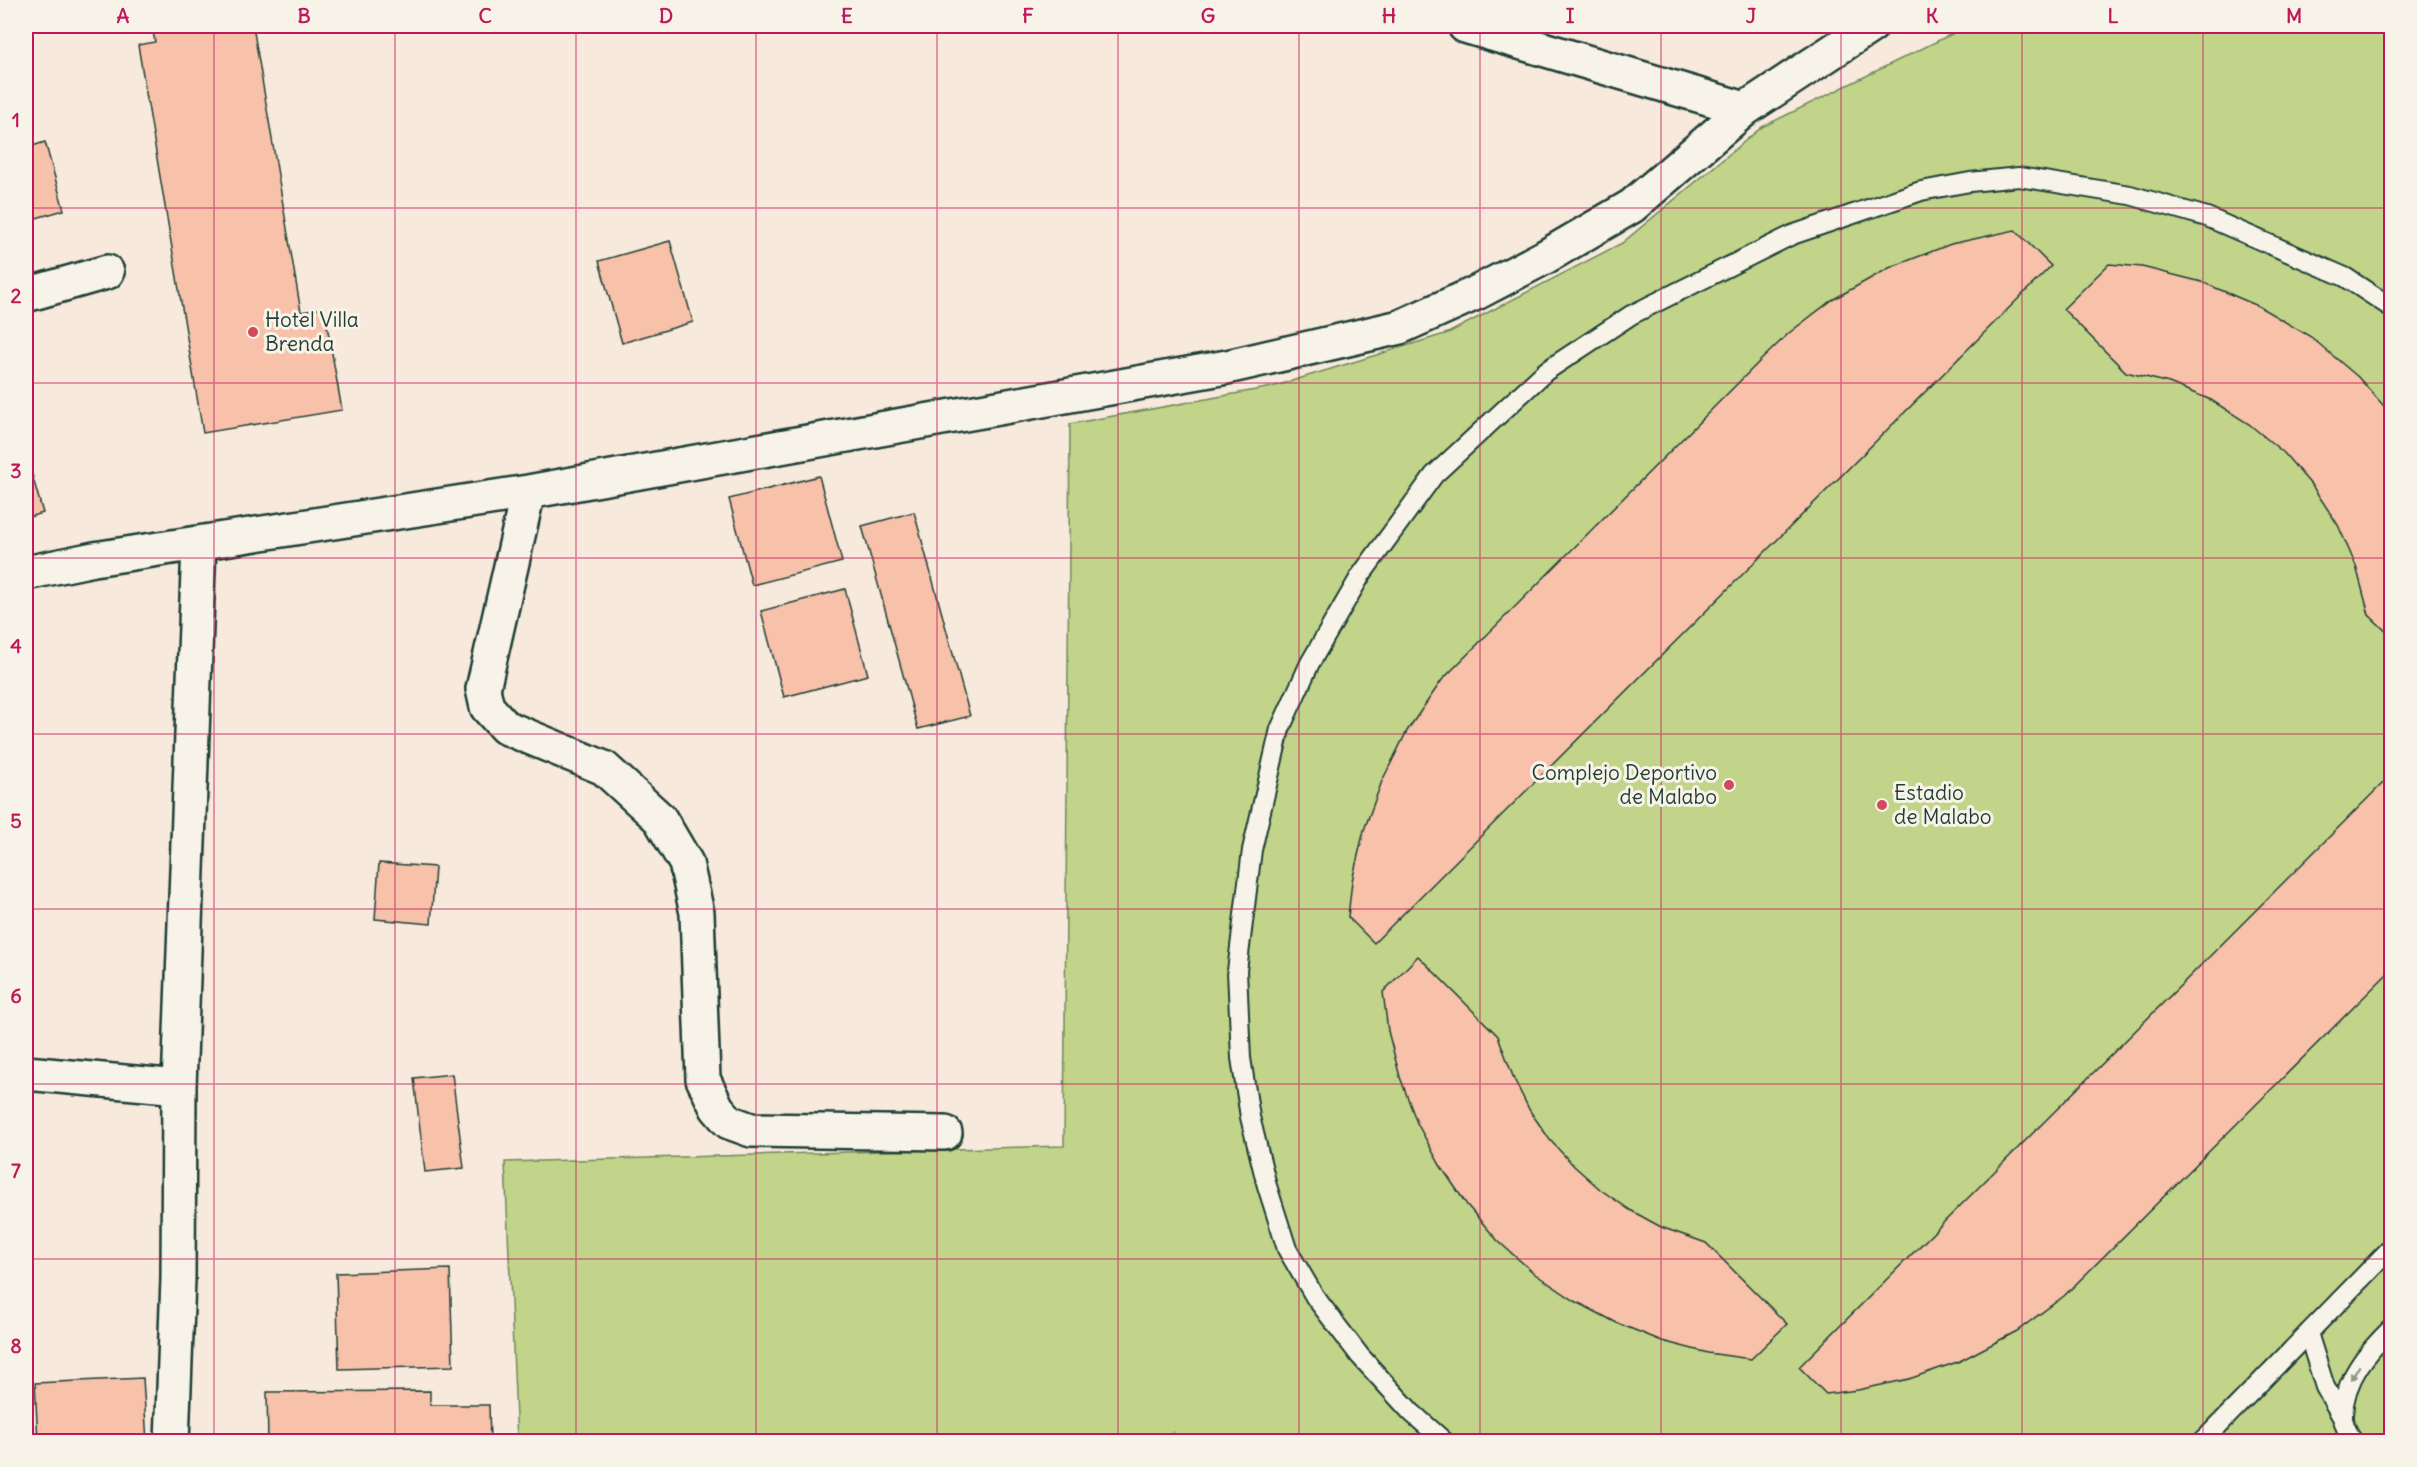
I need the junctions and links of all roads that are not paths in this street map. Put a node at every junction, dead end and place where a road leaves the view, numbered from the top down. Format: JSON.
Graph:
{"nodes":[{"id":1,"x":1465,"y":26,"type":"edge"},
{"id":2,"x":1871,"y":26,"type":"edge"},
{"id":3,"x":1745,"y":109,"type":"junction"},
{"id":4,"x":107,"y":272,"type":"dead end"},
{"id":5,"x":26,"y":295,"type":"edge"},
{"id":6,"x":2391,"y":308,"type":"edge"},
{"id":7,"x":528,"y":492,"type":"junction"},
{"id":8,"x":199,"y":544,"type":"junction"},
{"id":9,"x":26,"y":573,"type":"edge"},
{"id":10,"x":26,"y":1073,"type":"edge"},
{"id":11,"x":179,"y":1087,"type":"junction"},
{"id":12,"x":945,"y":1133,"type":"dead end"},
{"id":13,"x":2391,"y":1248,"type":"edge"},
{"id":14,"x":2391,"y":1328,"type":"edge"},
{"id":15,"x":2308,"y":1333,"type":"junction"},
{"id":16,"x":2342,"y":1417,"type":"junction"},
{"id":17,"x":172,"y":1442,"type":"edge"},
{"id":18,"x":1445,"y":1442,"type":"edge"},
{"id":19,"x":2202,"y":1442,"type":"edge"},
{"id":20,"x":2353,"y":1442,"type":"edge"}],
"edges":[{"from":1,"to":3,"type":"street"},
{"from":2,"to":3,"type":"street"},
{"from":3,"to":7,"type":"street"},
{"from":4,"to":5,"type":"street"},
{"from":6,"to":18,"type":"lane"},
{"from":7,"to":8,"type":"street"},
{"from":7,"to":12,"type":"street"},
{"from":8,"to":9,"type":"street"},
{"from":8,"to":11,"type":"street"},
{"from":10,"to":11,"type":"street"},
{"from":11,"to":17,"type":"street"},
{"from":13,"to":15,"type":"lane"},
{"from":14,"to":16,"type":"lane","one_way":true},
{"from":15,"to":16,"type":"lane"},
{"from":15,"to":19,"type":"lane"},
{"from":16,"to":20,"type":"lane"}]}
